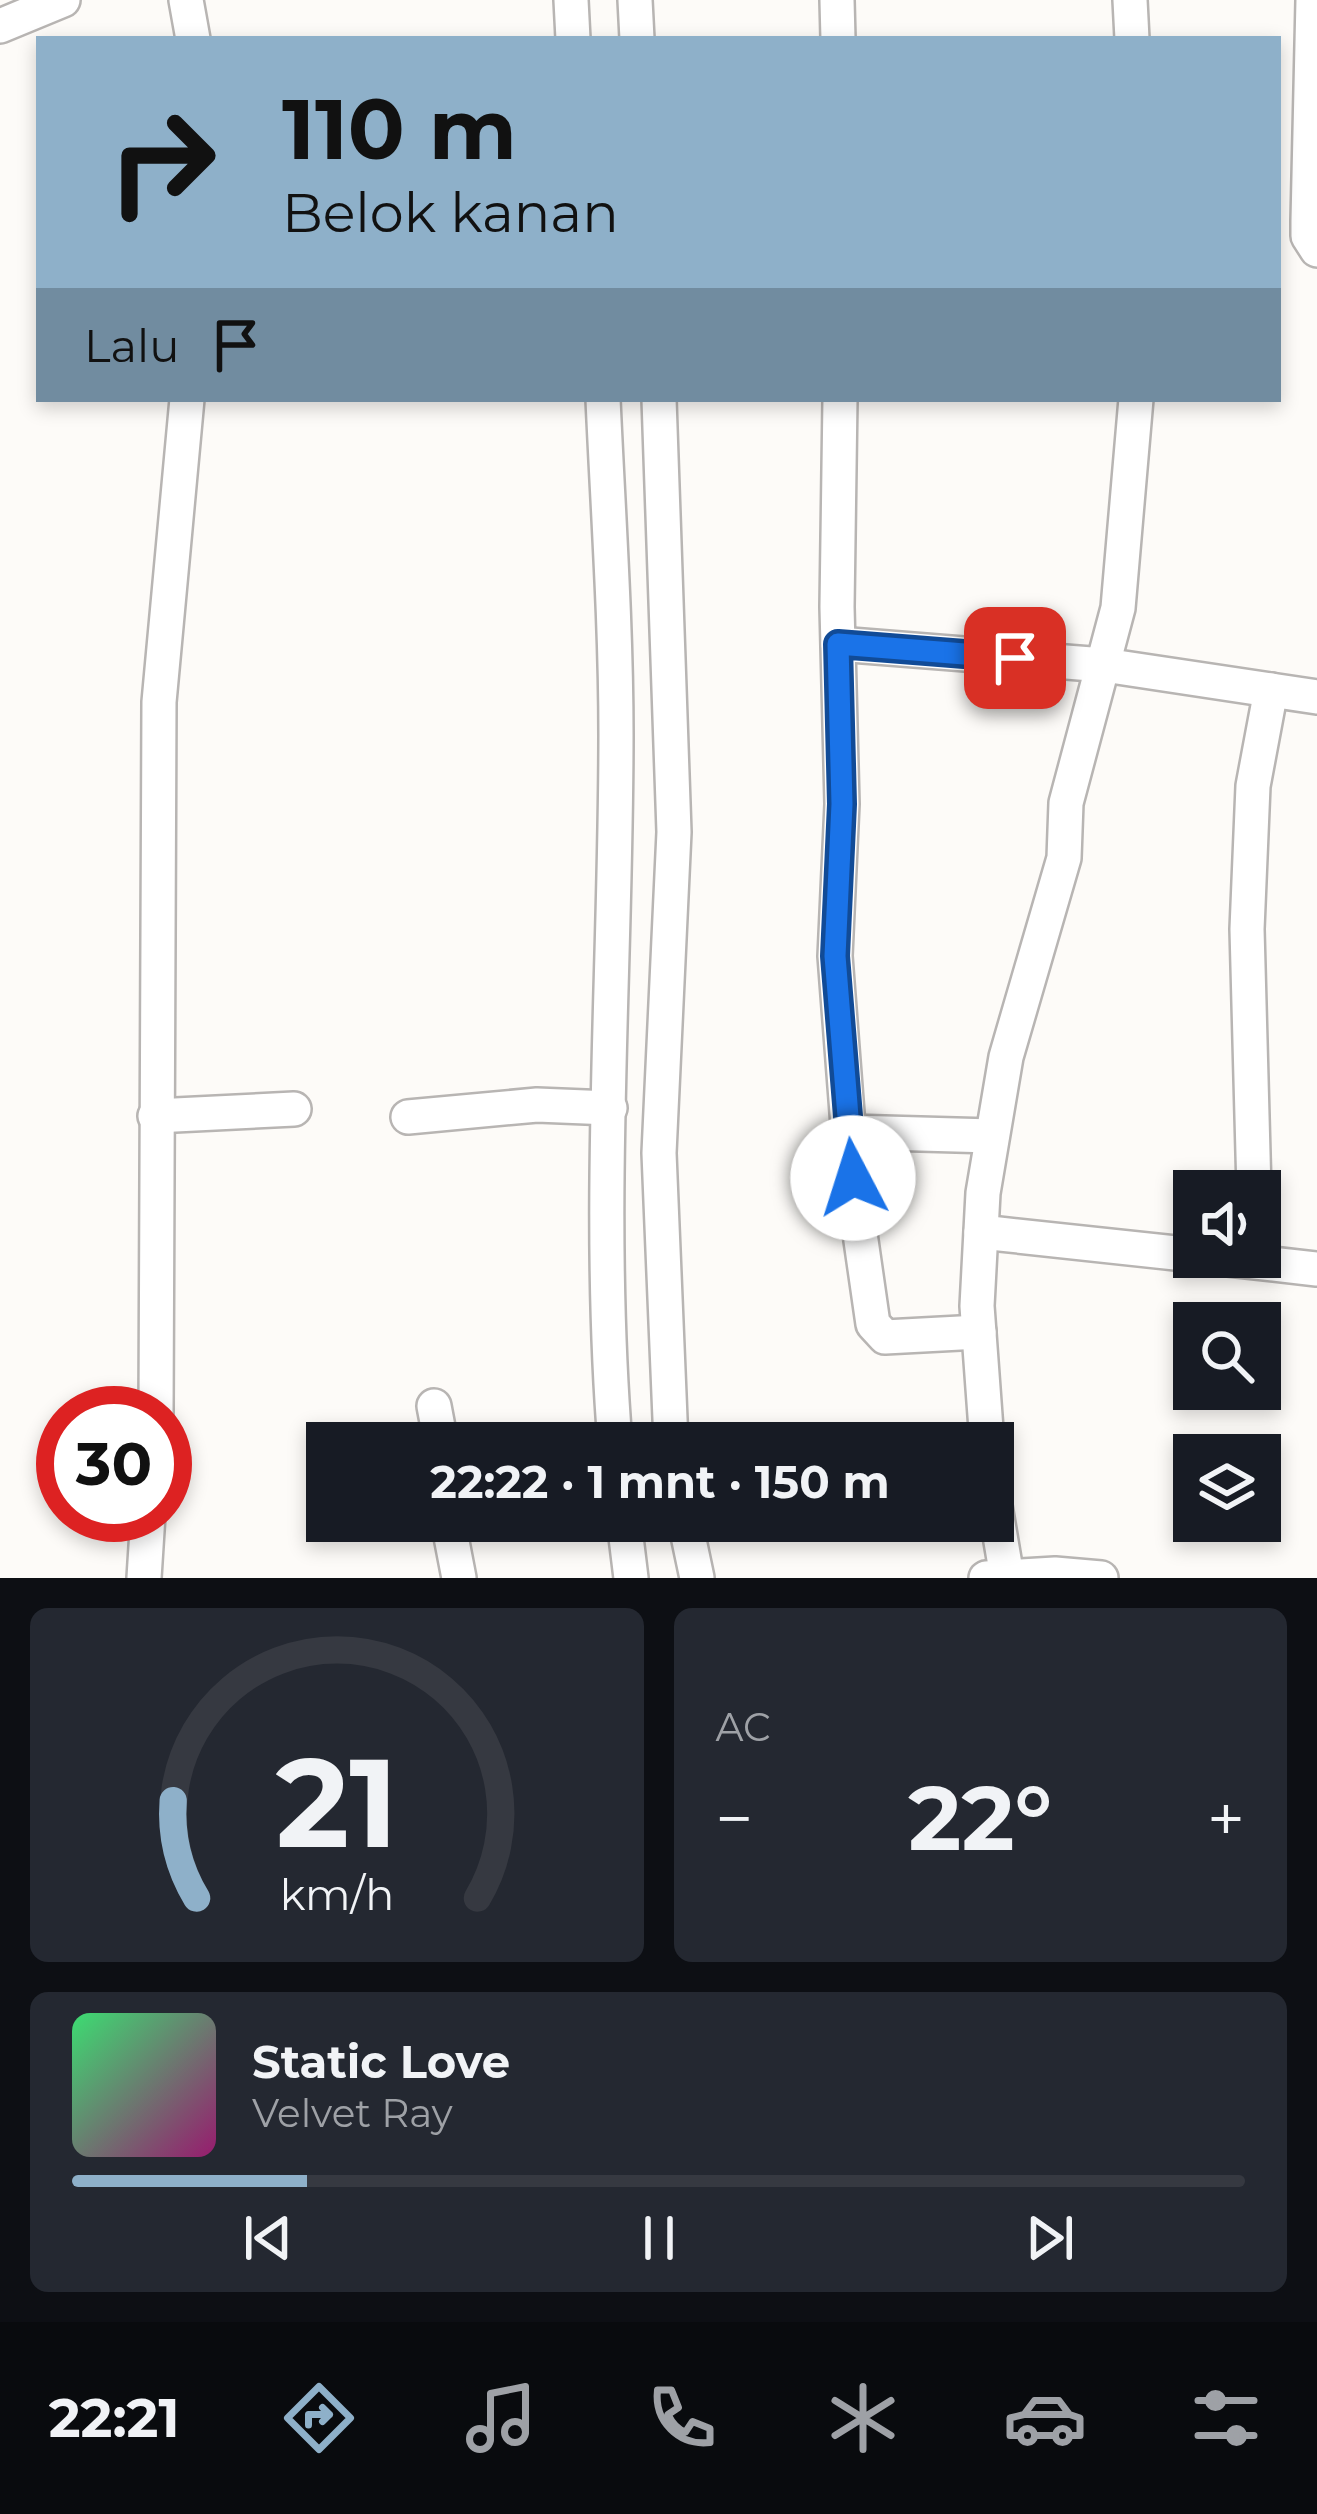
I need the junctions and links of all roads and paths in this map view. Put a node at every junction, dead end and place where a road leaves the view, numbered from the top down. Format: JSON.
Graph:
{"nodes":[{"id":1,"x":63,"y":0,"type":"edge"},
{"id":2,"x":187,"y":0,"type":"edge"},
{"id":3,"x":571,"y":0,"type":"edge"},
{"id":4,"x":635,"y":0,"type":"edge"},
{"id":5,"x":837,"y":0,"type":"edge"},
{"id":6,"x":1130,"y":0,"type":"edge"},
{"id":7,"x":1313,"y":0,"type":"edge"},
{"id":8,"x":0,"y":26,"type":"edge"},
{"id":9,"x":193,"y":36,"type":"edge"},
{"id":10,"x":574,"y":36,"type":"edge"},
{"id":11,"x":637,"y":36,"type":"edge"},
{"id":12,"x":838,"y":36,"type":"edge"},
{"id":13,"x":1132,"y":36,"type":"edge"},
{"id":14,"x":1317,"y":250,"type":"edge"},
{"id":15,"x":188,"y":402,"type":"edge"},
{"id":16,"x":603,"y":402,"type":"edge"},
{"id":17,"x":659,"y":402,"type":"edge"},
{"id":18,"x":840,"y":402,"type":"edge"},
{"id":19,"x":1136,"y":402,"type":"edge"},
{"id":20,"x":838,"y":644,"type":"junction"},
{"id":21,"x":1103,"y":665,"type":"junction"},
{"id":22,"x":1271,"y":690,"type":"junction"},
{"id":23,"x":1317,"y":697,"type":"edge"},
{"id":24,"x":610,"y":1108,"type":"junction"},
{"id":25,"x":294,"y":1109,"type":"dead end"},
{"id":26,"x":155,"y":1116,"type":"junction"},
{"id":27,"x":408,"y":1117,"type":"dead end"},
{"id":28,"x":849,"y":1132,"type":"junction"},
{"id":29,"x":992,"y":1136,"type":"junction"},
{"id":30,"x":1253,"y":1170,"type":"edge"},
{"id":31,"x":981,"y":1232,"type":"junction"},
{"id":32,"x":1173,"y":1253,"type":"edge"},
{"id":33,"x":1281,"y":1263,"type":"edge"},
{"id":34,"x":1317,"y":1269,"type":"edge"},
{"id":35,"x":979,"y":1332,"type":"junction"},
{"id":36,"x":156,"y":1386,"type":"edge"},
{"id":37,"x":434,"y":1406,"type":"dead end"},
{"id":38,"x":437,"y":1422,"type":"edge"},
{"id":39,"x":613,"y":1422,"type":"edge"},
{"id":40,"x":670,"y":1422,"type":"edge"},
{"id":41,"x":985,"y":1422,"type":"edge"},
{"id":42,"x":146,"y":1542,"type":"edge"},
{"id":43,"x":452,"y":1542,"type":"edge"},
{"id":44,"x":627,"y":1542,"type":"edge"},
{"id":45,"x":689,"y":1542,"type":"edge"},
{"id":46,"x":1001,"y":1542,"type":"edge"},
{"id":47,"x":1007,"y":1576,"type":"edge"},
{"id":48,"x":144,"y":1578,"type":"edge"},
{"id":49,"x":459,"y":1578,"type":"edge"},
{"id":50,"x":631,"y":1578,"type":"edge"},
{"id":51,"x":697,"y":1578,"type":"edge"},
{"id":52,"x":986,"y":1578,"type":"edge"},
{"id":53,"x":1101,"y":1578,"type":"edge"}],
"edges":[{"from":1,"to":8,"type":"street"},
{"from":2,"to":9,"type":"street"},
{"from":3,"to":10,"type":"street"},
{"from":4,"to":11,"type":"street"},
{"from":5,"to":12,"type":"street"},
{"from":6,"to":13,"type":"street"},
{"from":7,"to":14,"type":"street"},
{"from":15,"to":26,"type":"street"},
{"from":16,"to":24,"type":"street"},
{"from":17,"to":40,"type":"street"},
{"from":18,"to":20,"type":"street"},
{"from":19,"to":21,"type":"street"},
{"from":20,"to":21,"type":"street"},
{"from":20,"to":28,"type":"street"},
{"from":21,"to":22,"type":"street"},
{"from":21,"to":29,"type":"street"},
{"from":22,"to":23,"type":"street"},
{"from":22,"to":30,"type":"street"},
{"from":24,"to":27,"type":"street"},
{"from":24,"to":39,"type":"street"},
{"from":25,"to":26,"type":"street"},
{"from":26,"to":36,"type":"street"},
{"from":28,"to":29,"type":"street"},
{"from":28,"to":35,"type":"street"},
{"from":29,"to":31,"type":"street"},
{"from":31,"to":32,"type":"street"},
{"from":31,"to":35,"type":"street"},
{"from":33,"to":34,"type":"street"},
{"from":35,"to":41,"type":"street"},
{"from":37,"to":38,"type":"street"},
{"from":42,"to":48,"type":"street"},
{"from":43,"to":49,"type":"street"},
{"from":44,"to":50,"type":"street"},
{"from":45,"to":51,"type":"street"},
{"from":46,"to":47,"type":"street"},
{"from":47,"to":52,"type":"street"},
{"from":47,"to":53,"type":"street"}]}
